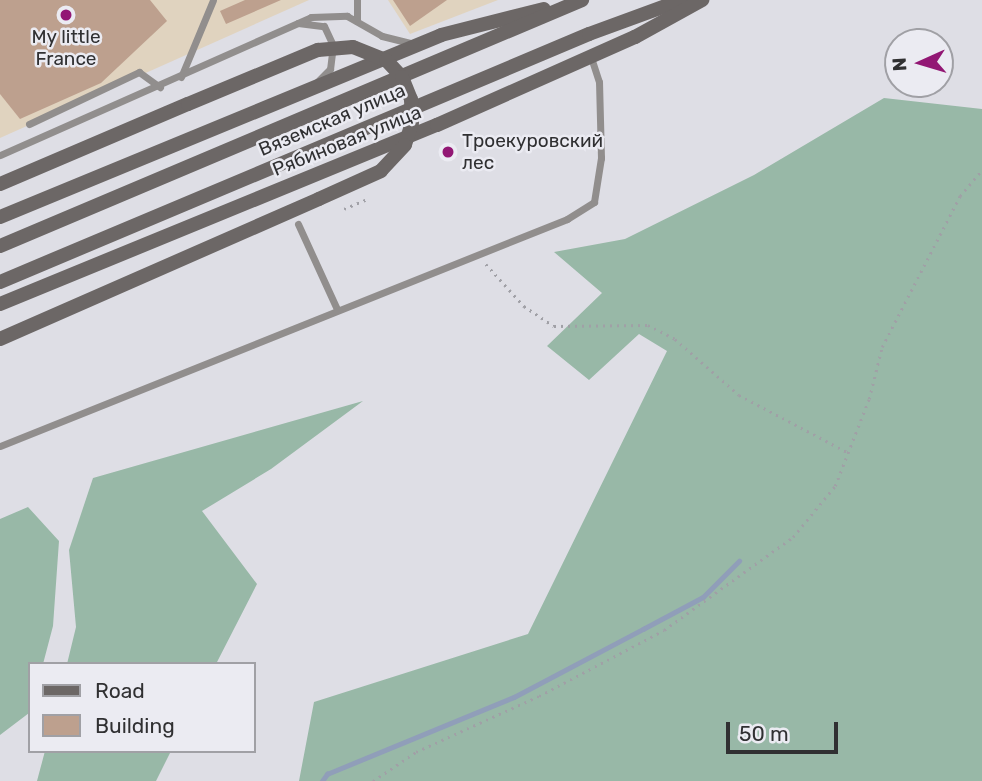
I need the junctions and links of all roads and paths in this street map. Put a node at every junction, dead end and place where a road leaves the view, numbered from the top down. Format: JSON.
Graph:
{"nodes":[{"id":1,"x":213,"y":0,"type":"edge"},
{"id":2,"x":357,"y":0,"type":"edge"},
{"id":3,"x":581,"y":0,"type":"edge"},
{"id":4,"x":682,"y":0,"type":"edge"},
{"id":5,"x":702,"y":0,"type":"edge"},
{"id":6,"x":358,"y":21,"type":"junction"},
{"id":7,"x":294,"y":23,"type":"junction"},
{"id":8,"x":441,"y":35,"type":"junction"},
{"id":9,"x":591,"y":56,"type":"junction"},
{"id":10,"x":181,"y":77,"type":"junction"},
{"id":11,"x":313,"y":85,"type":"junction"},
{"id":12,"x":160,"y":87,"type":"junction"},
{"id":13,"x":29,"y":124,"type":"dead end"},
{"id":14,"x":0,"y":155,"type":"edge"},
{"id":15,"x":982,"y":170,"type":"edge"},
{"id":16,"x":0,"y":184,"type":"edge"},
{"id":17,"x":367,"y":200,"type":"dead end"},
{"id":18,"x":344,"y":209,"type":"dead end"},
{"id":19,"x":0,"y":217,"type":"edge"},
{"id":20,"x":298,"y":224,"type":"dead end"},
{"id":21,"x":0,"y":246,"type":"edge"},
{"id":22,"x":476,"y":253,"type":"junction"},
{"id":23,"x":0,"y":282,"type":"edge"},
{"id":24,"x":0,"y":304,"type":"edge"},
{"id":25,"x":337,"y":309,"type":"junction"},
{"id":26,"x":0,"y":340,"type":"edge"},
{"id":27,"x":0,"y":446,"type":"edge"},
{"id":28,"x":847,"y":452,"type":"junction"},
{"id":29,"x":373,"y":781,"type":"edge"}],
"edges":[{"from":1,"to":10,"type":"lane"},
{"from":2,"to":6,"type":"lane"},
{"from":3,"to":8,"type":"main road"},
{"from":3,"to":21,"type":"main road","name":"Вяземская улица"},
{"from":4,"to":23,"type":"main road","name":"Вяземская улица"},
{"from":5,"to":9,"type":"main road","name":"Рябиновая улица"},
{"from":6,"to":7,"type":"lane"},
{"from":6,"to":8,"type":"lane"},
{"from":7,"to":10,"type":"lane"},
{"from":7,"to":11,"type":"lane"},
{"from":8,"to":11,"type":"main road"},
{"from":9,"to":22,"type":"lane"},
{"from":9,"to":24,"type":"main road","name":"Рябиновая улица"},
{"from":10,"to":12,"type":"lane"},
{"from":11,"to":19,"type":"main road"},
{"from":12,"to":13,"type":"lane"},
{"from":12,"to":14,"type":"lane"},
{"from":15,"to":28,"type":"path"},
{"from":16,"to":26,"type":"main road","bridge":true},
{"from":17,"to":18,"type":"path"},
{"from":20,"to":25,"type":"lane"},
{"from":22,"to":25,"type":"lane"},
{"from":22,"to":28,"type":"path"},
{"from":25,"to":27,"type":"lane"},
{"from":28,"to":29,"type":"path"}]}
